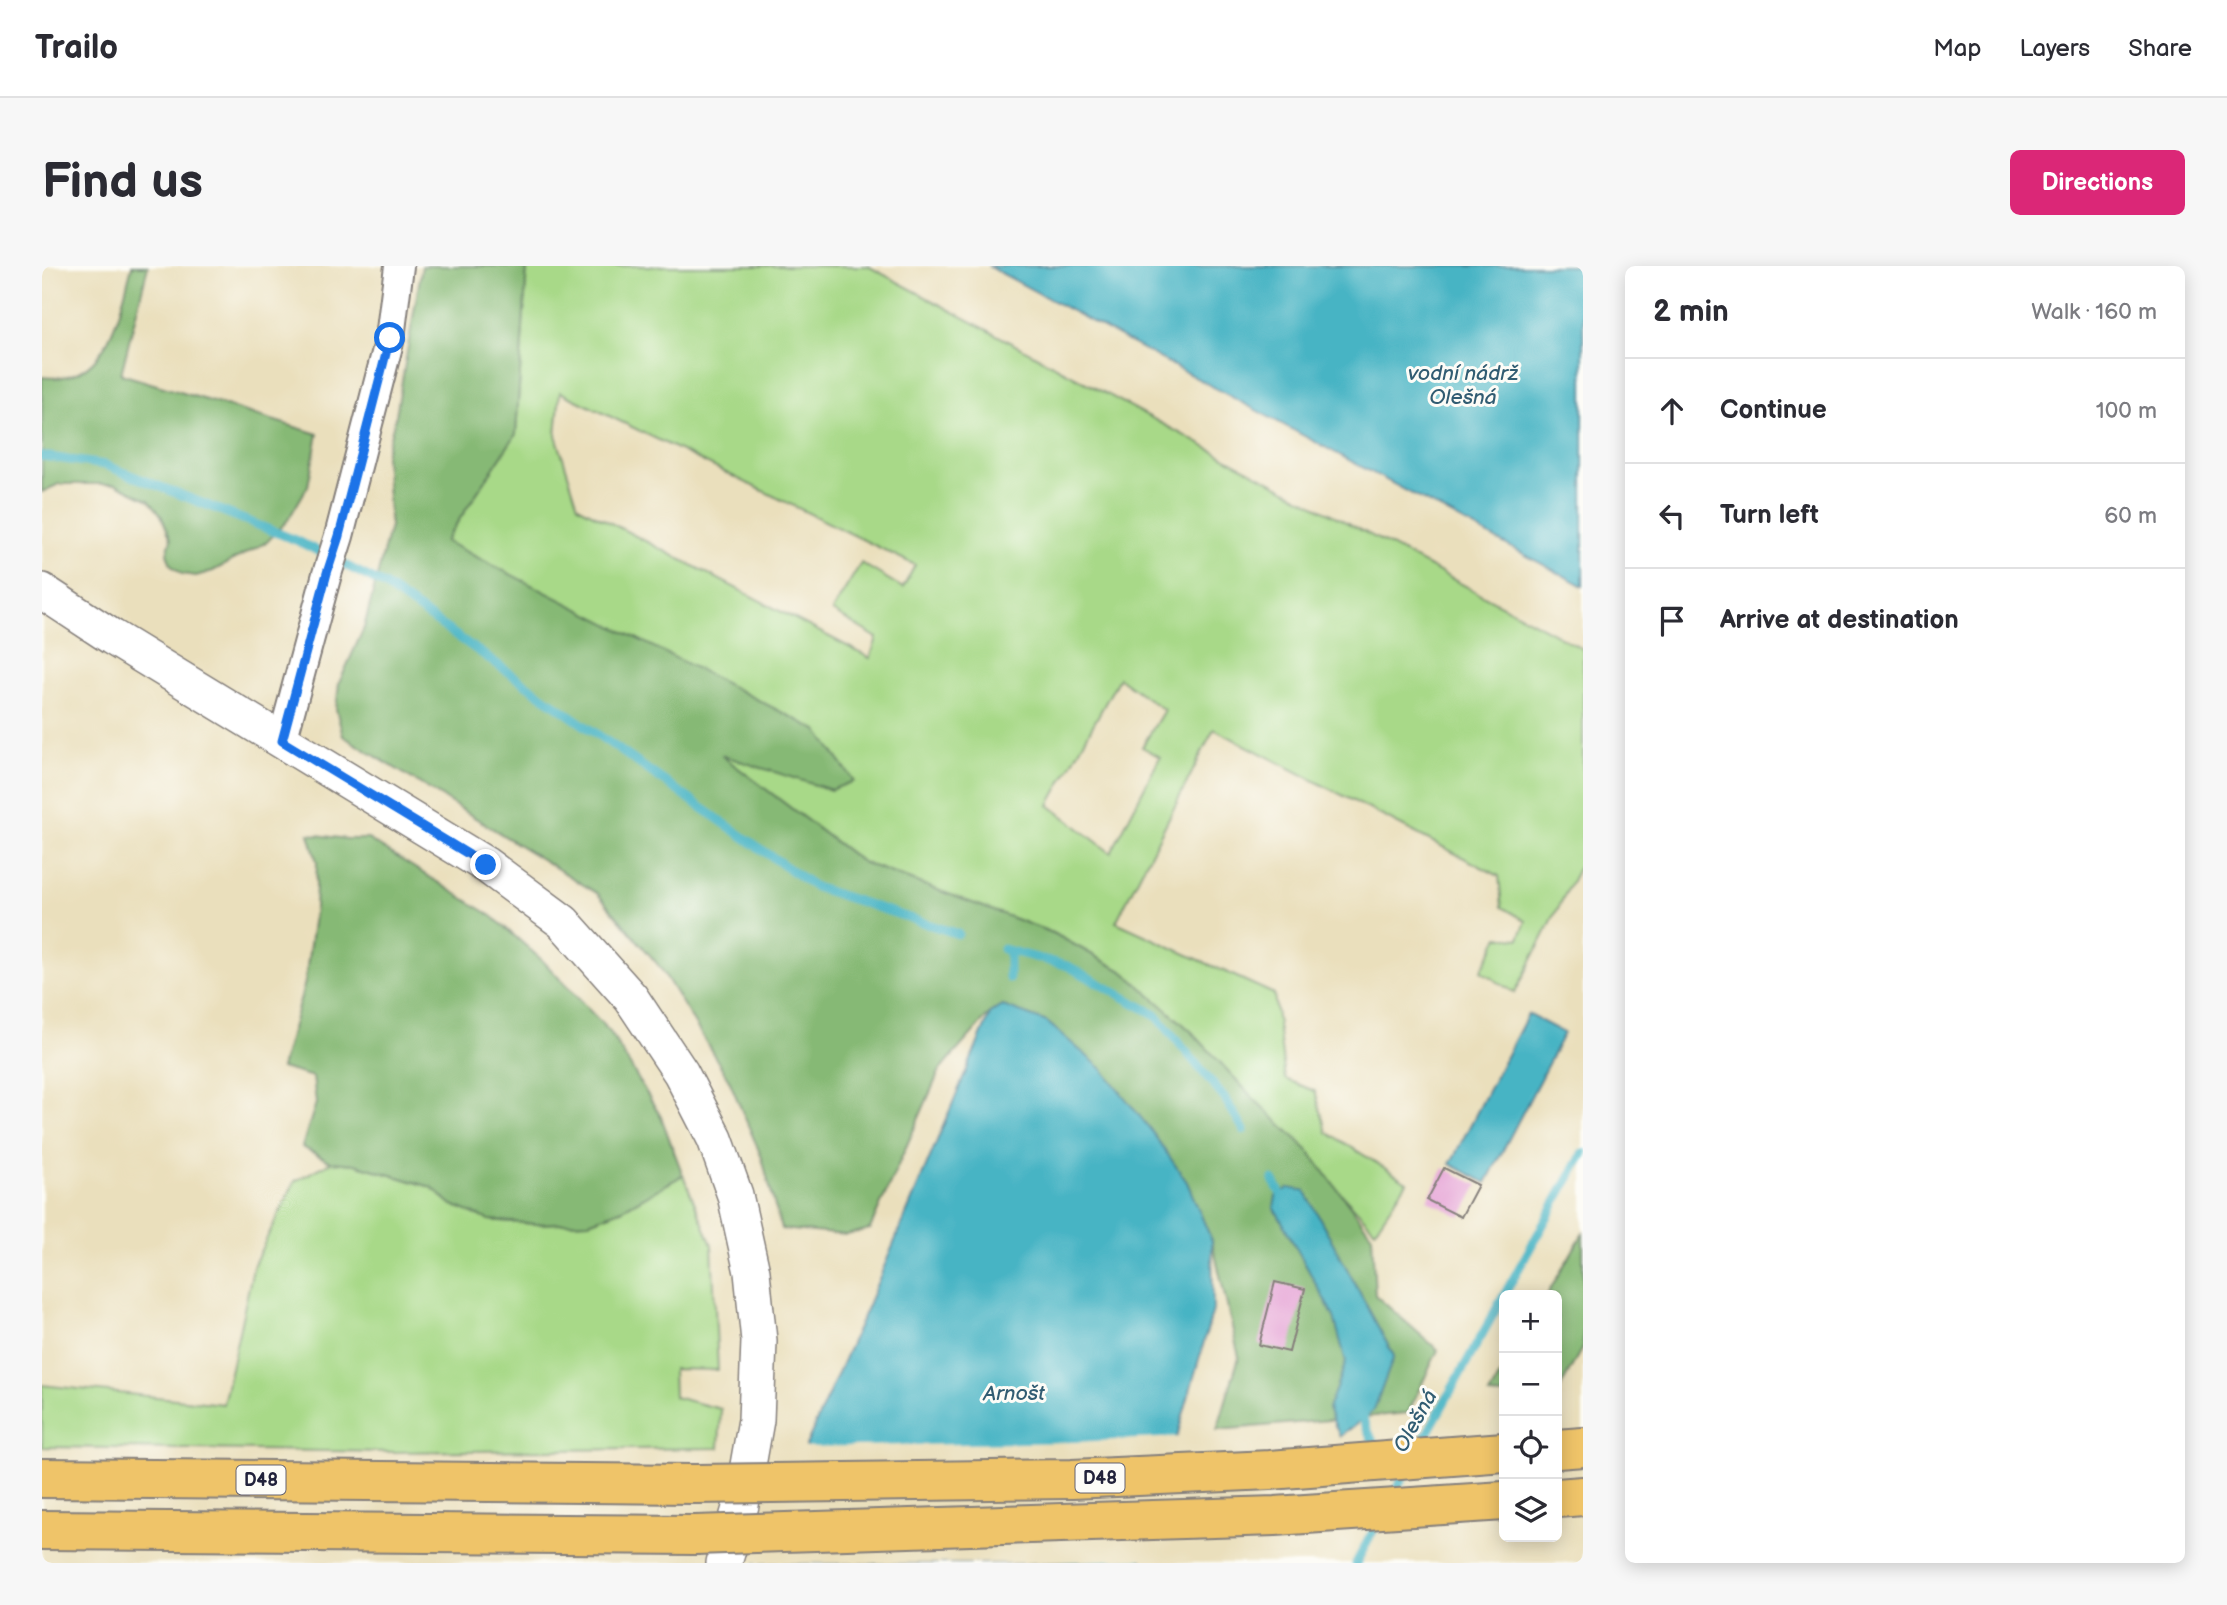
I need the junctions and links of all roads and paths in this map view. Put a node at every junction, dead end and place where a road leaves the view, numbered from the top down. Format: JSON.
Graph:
{"nodes":[{"id":1,"x":399,"y":266,"type":"edge"},
{"id":2,"x":42,"y":591,"type":"edge"},
{"id":3,"x":282,"y":741,"type":"junction"},
{"id":4,"x":1583,"y":1447,"type":"edge"},
{"id":5,"x":1562,"y":1449,"type":"edge"},
{"id":6,"x":1499,"y":1452,"type":"edge"},
{"id":7,"x":42,"y":1478,"type":"edge"},
{"id":8,"x":1583,"y":1496,"type":"edge"},
{"id":9,"x":1562,"y":1498,"type":"edge"},
{"id":10,"x":1499,"y":1501,"type":"edge"},
{"id":11,"x":42,"y":1530,"type":"edge"},
{"id":12,"x":724,"y":1563,"type":"edge"}],
"edges":[{"from":1,"to":3,"type":"street"},
{"from":2,"to":3,"type":"street"},
{"from":3,"to":12,"type":"street"},
{"from":4,"to":5,"type":"highway"},
{"from":6,"to":7,"type":"highway","number":"D48","bridge":true},
{"from":8,"to":9,"type":"highway"},
{"from":10,"to":11,"type":"highway","bridge":true}]}
